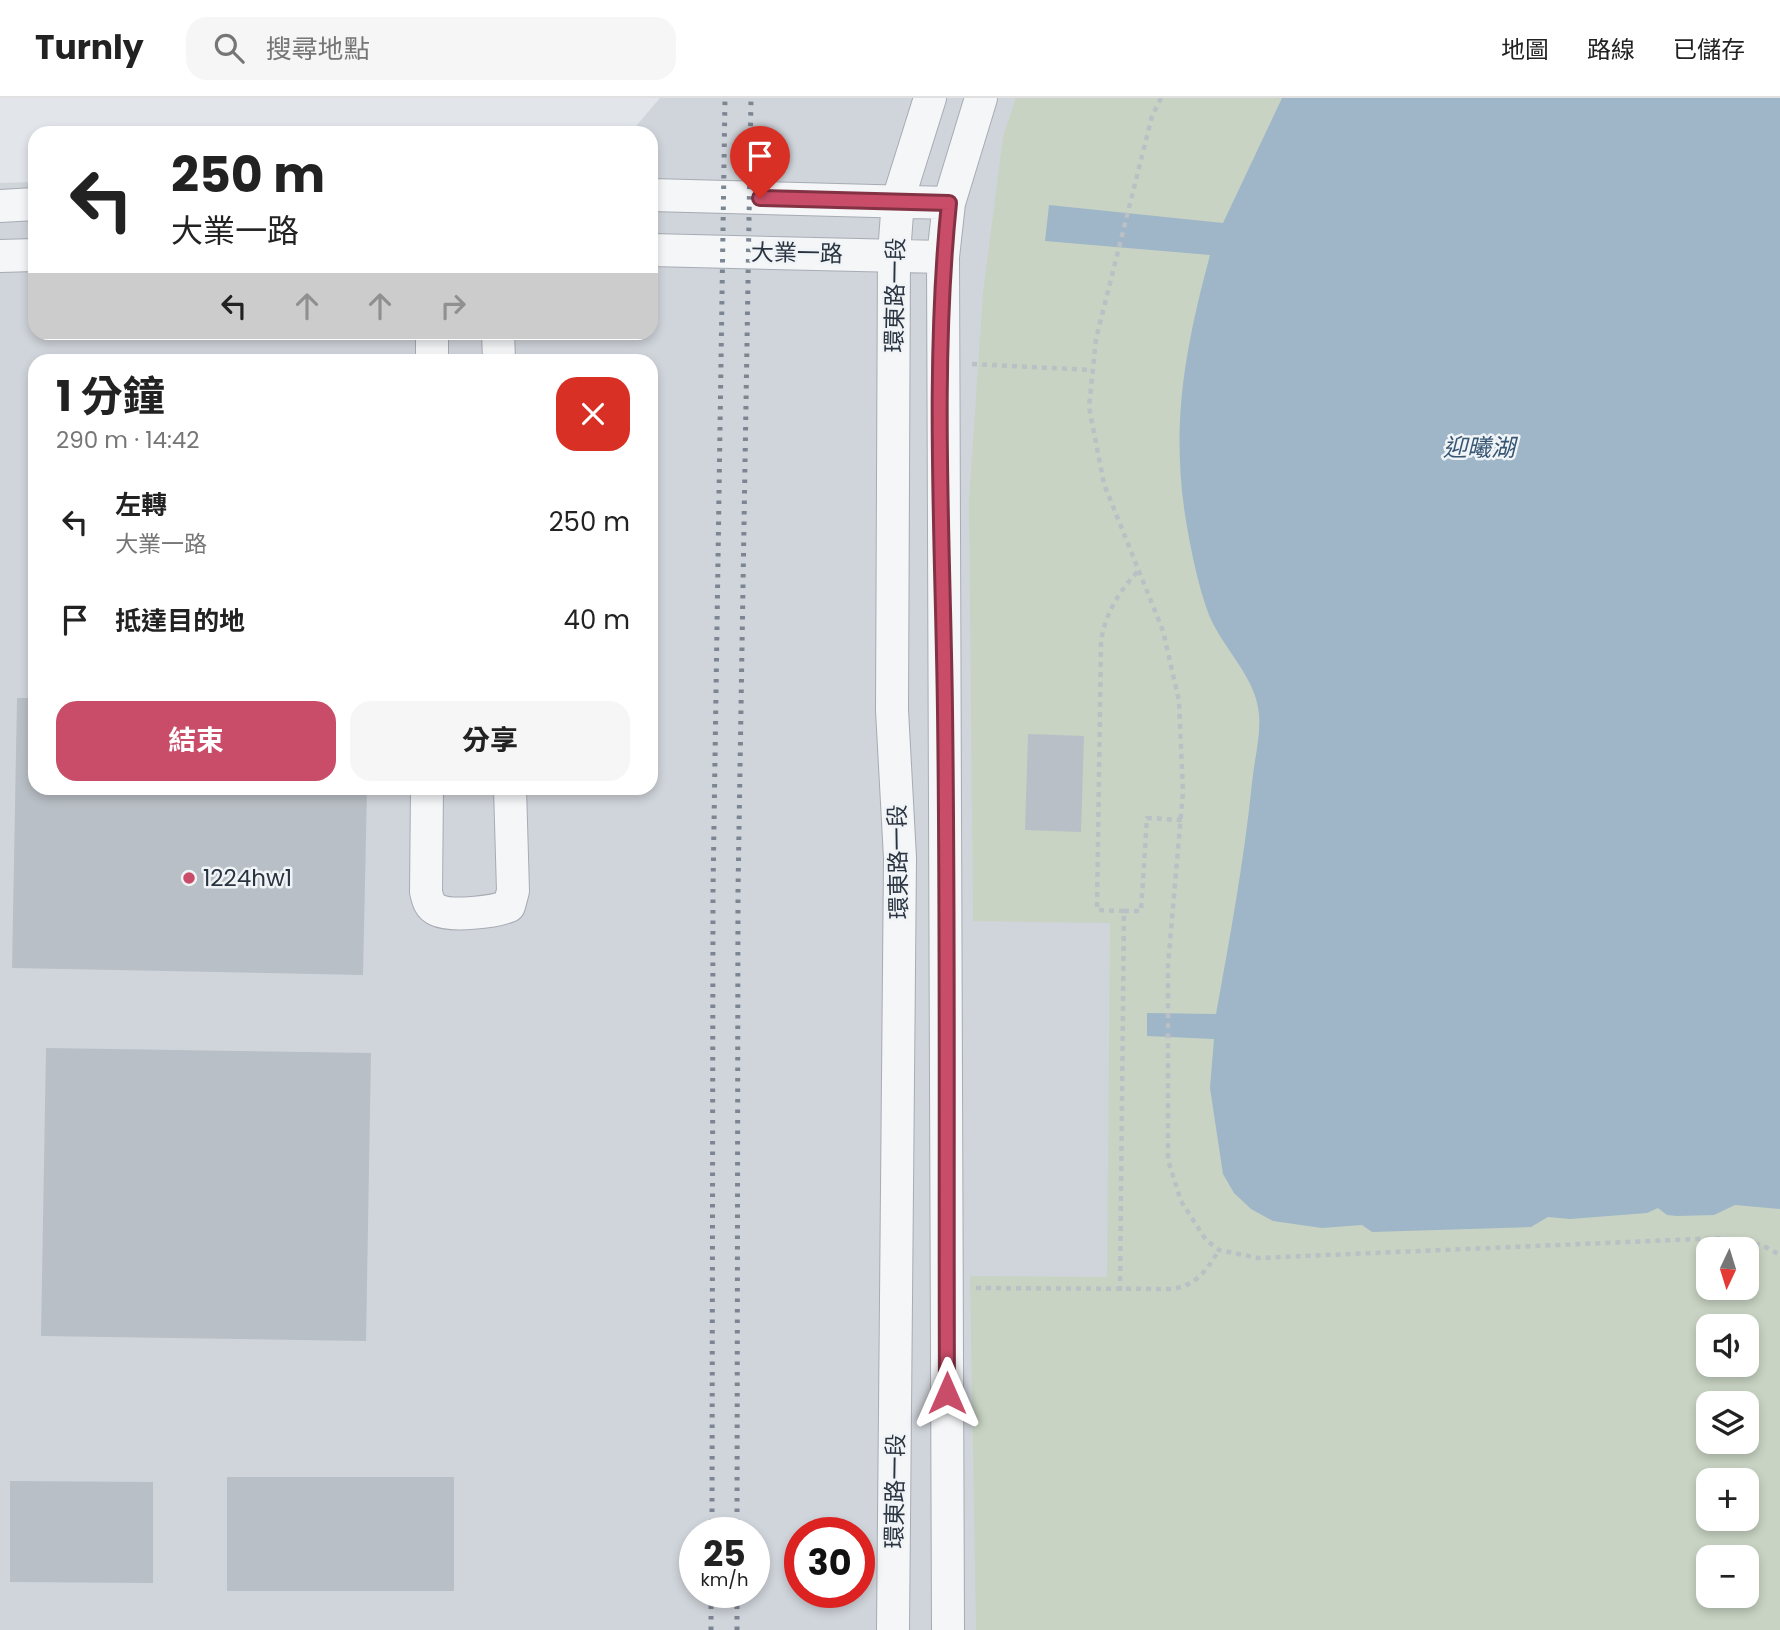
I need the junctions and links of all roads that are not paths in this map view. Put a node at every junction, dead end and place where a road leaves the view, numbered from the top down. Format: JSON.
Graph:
{"nodes":[{"id":1,"x":930,"y":98,"type":"edge"},
{"id":2,"x":981,"y":98,"type":"edge"},
{"id":3,"x":658,"y":195,"type":"edge"},
{"id":4,"x":898,"y":200,"type":"junction"},
{"id":5,"x":949,"y":203,"type":"junction"},
{"id":6,"x":28,"y":204,"type":"edge"},
{"id":7,"x":0,"y":206,"type":"edge"},
{"id":8,"x":658,"y":250,"type":"edge"},
{"id":9,"x":894,"y":254,"type":"junction"},
{"id":10,"x":28,"y":255,"type":"edge"},
{"id":11,"x":0,"y":256,"type":"edge"},
{"id":12,"x":943,"y":257,"type":"junction"},
{"id":13,"x":427,"y":795,"type":"edge"},
{"id":14,"x":510,"y":795,"type":"edge"},
{"id":15,"x":899,"y":1145,"type":"junction"},
{"id":16,"x":947,"y":1145,"type":"junction"},
{"id":17,"x":893,"y":1630,"type":"edge"},
{"id":18,"x":948,"y":1630,"type":"edge"}],
"edges":[{"from":1,"to":4,"type":"street","name":"環東路一段"},
{"from":2,"to":5,"type":"street","name":"環東路一段"},
{"from":3,"to":4,"type":"street"},
{"from":4,"to":5,"type":"street"},
{"from":4,"to":9,"type":"street","name":"環東路一段"},
{"from":5,"to":12,"type":"street","name":"環東路一段"},
{"from":6,"to":7,"type":"street"},
{"from":8,"to":9,"type":"street","name":"大業一路"},
{"from":9,"to":12,"type":"street","name":"大業一路"},
{"from":9,"to":15,"type":"street","name":"環東路一段"},
{"from":10,"to":11,"type":"street"},
{"from":12,"to":16,"type":"street","name":"環東路一段"},
{"from":13,"to":14,"type":"street"},
{"from":15,"to":16,"type":"street"},
{"from":15,"to":17,"type":"street","name":"環東路一段"},
{"from":16,"to":18,"type":"street","name":"環東路一段"}]}
